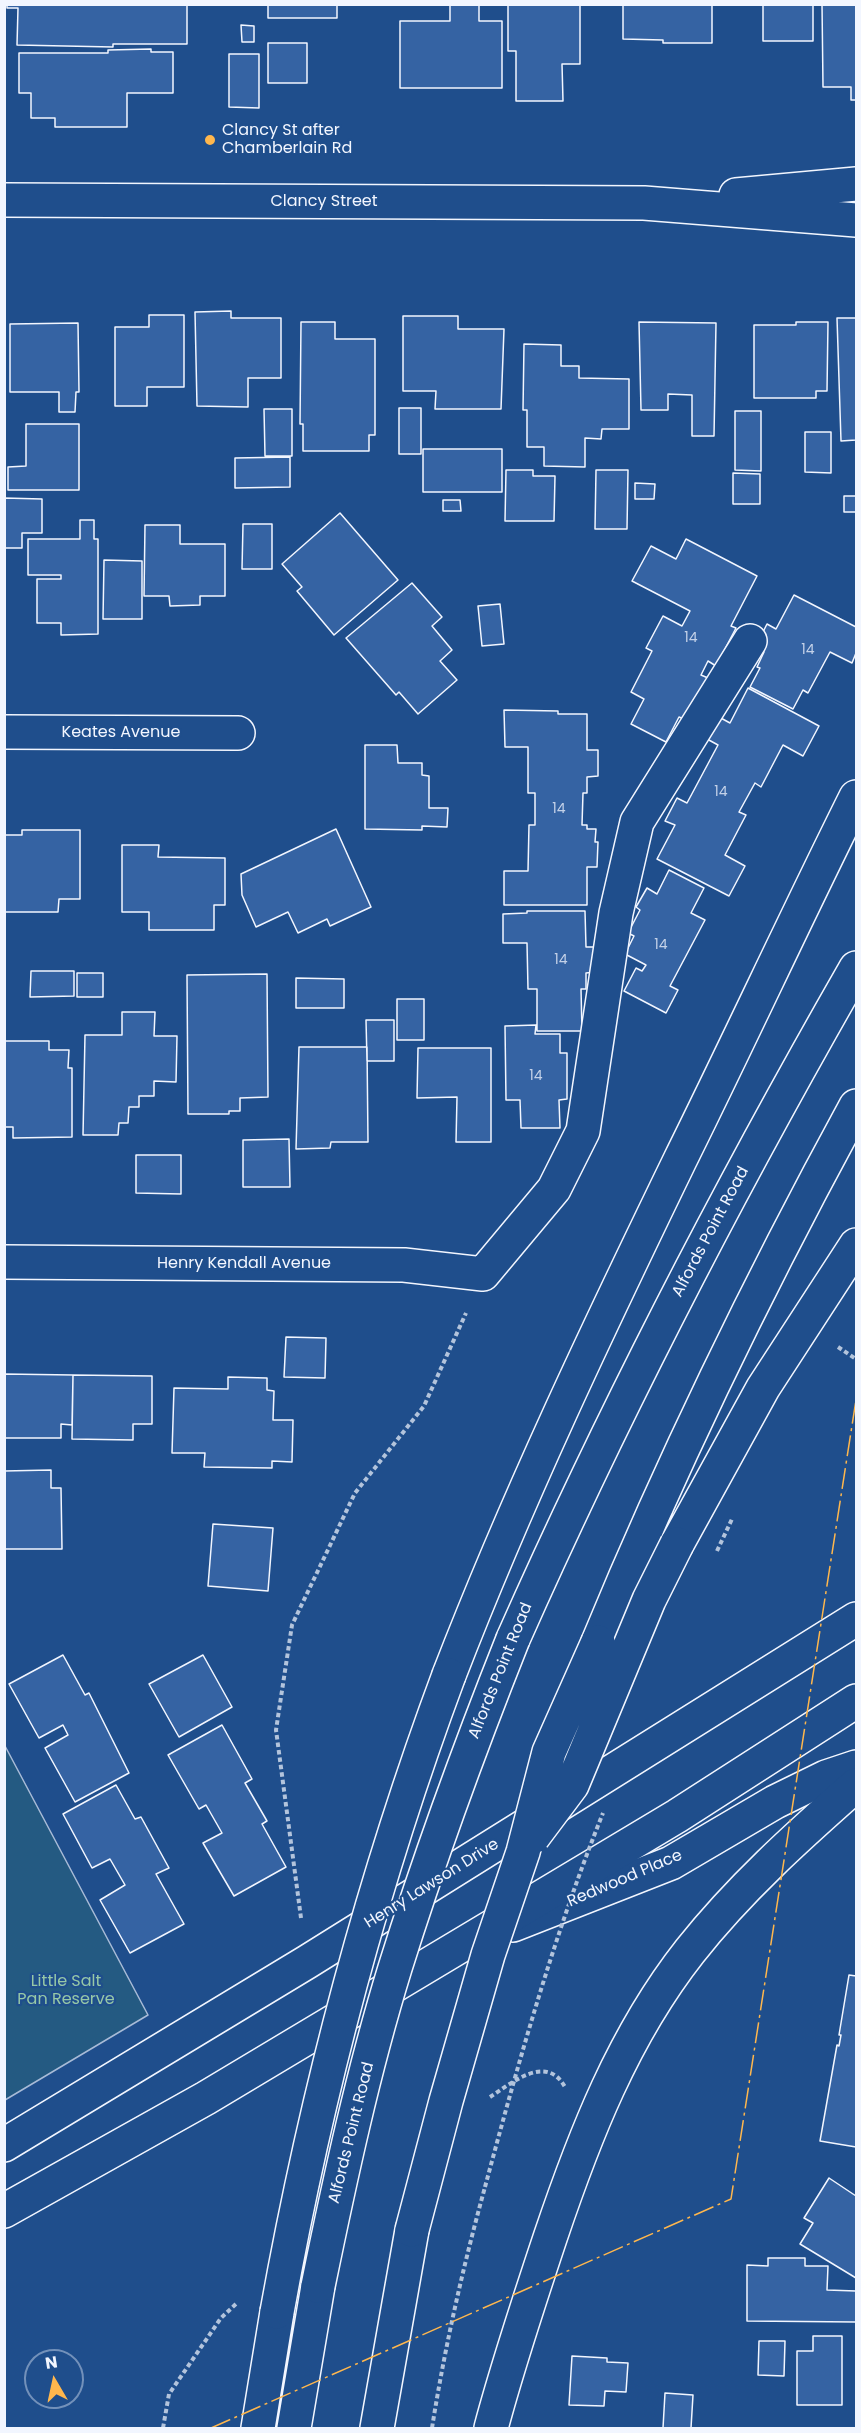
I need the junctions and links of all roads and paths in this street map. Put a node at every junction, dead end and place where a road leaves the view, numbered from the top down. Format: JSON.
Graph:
{"nodes":[{"id":1,"x":856,"y":184,"type":"edge"},
{"id":2,"x":4,"y":200,"type":"edge"},
{"id":3,"x":644,"y":203,"type":"junction"},
{"id":4,"x":856,"y":220,"type":"edge"},
{"id":5,"x":750,"y":641,"type":"dead end"},
{"id":6,"x":4,"y":732,"type":"edge"},
{"id":7,"x":238,"y":733,"type":"dead end"},
{"id":8,"x":856,"y":797,"type":"edge"},
{"id":9,"x":856,"y":968,"type":"edge"},
{"id":10,"x":856,"y":1106,"type":"edge"},
{"id":11,"x":856,"y":1245,"type":"edge"},
{"id":12,"x":4,"y":1262,"type":"edge"},
{"id":13,"x":483,"y":1274,"type":"junction"},
{"id":14,"x":838,"y":1347,"type":"dead end"},
{"id":15,"x":856,"y":1359,"type":"edge"},
{"id":16,"x":732,"y":1519,"type":"dead end"},
{"id":17,"x":713,"y":1558,"type":"dead end"},
{"id":18,"x":856,"y":1619,"type":"edge"},
{"id":19,"x":856,"y":1701,"type":"edge"},
{"id":20,"x":856,"y":1767,"type":"edge"},
{"id":21,"x":856,"y":1785,"type":"edge"},
{"id":22,"x":604,"y":1810,"type":"dead end"},
{"id":23,"x":523,"y":1852,"type":"junction"},
{"id":24,"x":452,"y":1949,"type":"junction"},
{"id":25,"x":307,"y":1962,"type":"junction"},
{"id":26,"x":4,"y":2145,"type":"edge"},
{"id":27,"x":4,"y":2211,"type":"edge"},
{"id":28,"x":529,"y":2301,"type":"junction"},
{"id":29,"x":258,"y":2428,"type":"edge"},
{"id":30,"x":294,"y":2428,"type":"edge"},
{"id":31,"x":376,"y":2428,"type":"edge"},
{"id":32,"x":432,"y":2428,"type":"edge"},
{"id":33,"x":491,"y":2428,"type":"edge"},
{"id":34,"x":510,"y":2428,"type":"edge"}],
"edges":[{"from":1,"to":3,"type":"main road","name":"Clancy Street"},
{"from":2,"to":3,"type":"main road","name":"Clancy Street"},
{"from":3,"to":4,"type":"main road","name":"Clancy Street"},
{"from":5,"to":13,"type":"main road"},
{"from":6,"to":7,"type":"main road","name":"Keates Avenue"},
{"from":8,"to":29,"type":"main road","bridge":true},
{"from":9,"to":30,"type":"main road","name":"Alfords Point Road","bridge":true},
{"from":10,"to":23,"type":"main road","bridge":true},
{"from":11,"to":23,"type":"main road","bridge":true},
{"from":12,"to":13,"type":"main road","name":"Henry Kendall Avenue"},
{"from":13,"to":25,"type":"path"},
{"from":14,"to":15,"type":"path"},
{"from":16,"to":17,"type":"path","bridge":true},
{"from":18,"to":25,"type":"main road","name":"Henry Lawson Drive"},
{"from":19,"to":24,"type":"main road"},
{"from":20,"to":24,"type":"main road","name":"Redwood Place"},
{"from":21,"to":28,"type":"main road"},
{"from":22,"to":32,"type":"path","bridge":true},
{"from":23,"to":31,"type":"main road","bridge":true},
{"from":24,"to":27,"type":"main road"},
{"from":25,"to":26,"type":"main road","name":"Henry Lawson Drive"},
{"from":28,"to":33,"type":"main road"},
{"from":28,"to":34,"type":"main road"}]}
